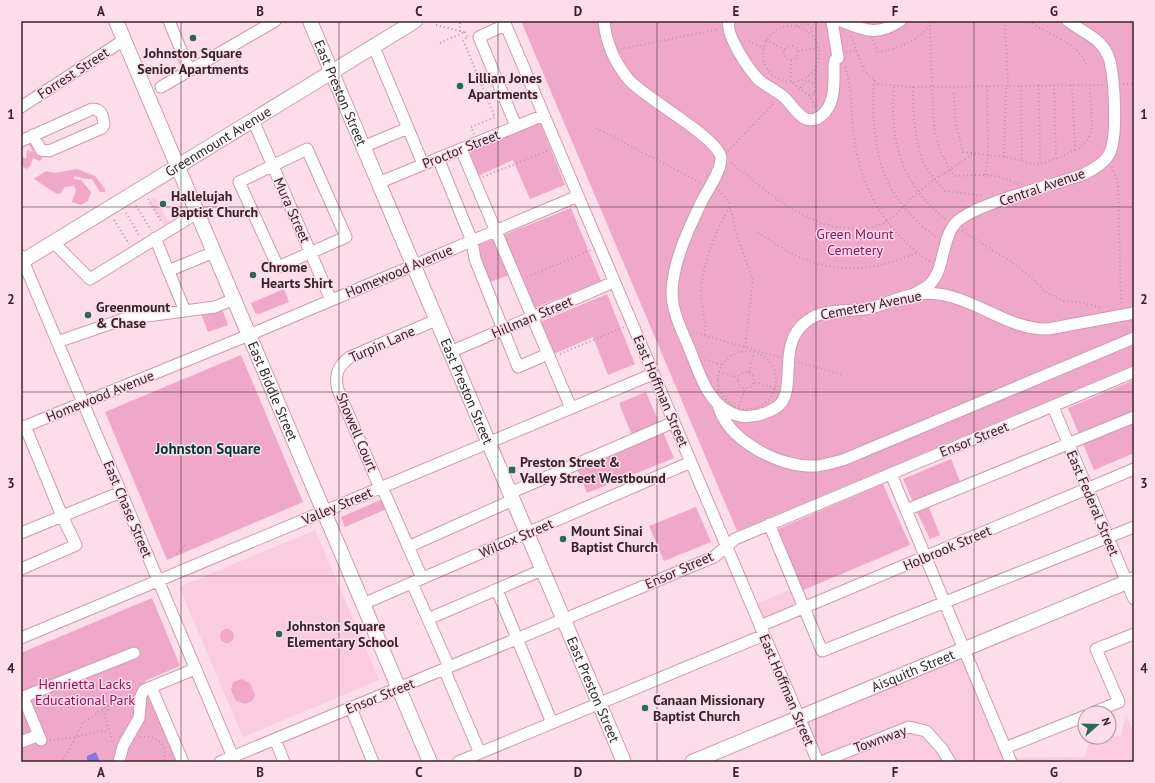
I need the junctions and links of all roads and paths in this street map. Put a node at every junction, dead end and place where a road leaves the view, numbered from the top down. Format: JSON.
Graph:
{"nodes":[{"id":1,"x":116,"y":21,"type":"edge"},
{"id":2,"x":169,"y":21,"type":"edge"},
{"id":3,"x":275,"y":21,"type":"edge"},
{"id":4,"x":310,"y":21,"type":"edge"},
{"id":5,"x":415,"y":21,"type":"edge"},
{"id":6,"x":460,"y":21,"type":"edge"},
{"id":7,"x":604,"y":21,"type":"edge"},
{"id":8,"x":832,"y":21,"type":"edge"},
{"id":9,"x":900,"y":21,"type":"edge"},
{"id":10,"x":930,"y":21,"type":"edge"},
{"id":11,"x":934,"y":21,"type":"edge"},
{"id":12,"x":1005,"y":21,"type":"edge"},
{"id":13,"x":1029,"y":21,"type":"edge"},
{"id":14,"x":1068,"y":21,"type":"edge"},
{"id":15,"x":504,"y":23,"type":"edge"},
{"id":16,"x":846,"y":23,"type":"edge"},
{"id":17,"x":436,"y":24,"type":"dead end"},
{"id":18,"x":728,"y":24,"type":"joint"},
{"id":19,"x":797,"y":26,"type":"junction"},
{"id":20,"x":930,"y":26,"type":"junction"},
{"id":21,"x":460,"y":31,"type":"junction"},
{"id":22,"x":465,"y":32,"type":"junction"},
{"id":23,"x":870,"y":32,"type":"junction"},
{"id":24,"x":811,"y":35,"type":"junction"},
{"id":25,"x":124,"y":40,"type":"junction"},
{"id":26,"x":732,"y":40,"type":"junction"},
{"id":27,"x":766,"y":40,"type":"junction"},
{"id":28,"x":440,"y":43,"type":"dead end"},
{"id":29,"x":373,"y":45,"type":"junction"},
{"id":30,"x":764,"y":48,"type":"junction"},
{"id":31,"x":818,"y":48,"type":"junction"},
{"id":32,"x":785,"y":50,"type":"junction"},
{"id":33,"x":611,"y":51,"type":"junction"},
{"id":34,"x":798,"y":51,"type":"junction"},
{"id":35,"x":838,"y":58,"type":"junction"},
{"id":36,"x":791,"y":60,"type":"junction"},
{"id":37,"x":817,"y":63,"type":"junction"},
{"id":38,"x":1086,"y":64,"type":"dead end"},
{"id":39,"x":188,"y":67,"type":"dead end"},
{"id":40,"x":331,"y":71,"type":"junction"},
{"id":41,"x":874,"y":80,"type":"junction"},
{"id":42,"x":791,"y":82,"type":"junction"},
{"id":43,"x":1134,"y":84,"type":"edge"},
{"id":44,"x":1039,"y":85,"type":"junction"},
{"id":45,"x":1054,"y":85,"type":"junction"},
{"id":46,"x":1072,"y":85,"type":"junction"},
{"id":47,"x":1090,"y":85,"type":"junction"},
{"id":48,"x":1113,"y":85,"type":"junction"},
{"id":49,"x":987,"y":86,"type":"junction"},
{"id":50,"x":1007,"y":86,"type":"junction"},
{"id":51,"x":1021,"y":86,"type":"junction"},
{"id":52,"x":816,"y":87,"type":"junction"},
{"id":53,"x":894,"y":87,"type":"junction"},
{"id":54,"x":913,"y":87,"type":"junction"},
{"id":55,"x":932,"y":87,"type":"junction"},
{"id":56,"x":161,"y":88,"type":"dead end"},
{"id":57,"x":801,"y":89,"type":"junction"},
{"id":58,"x":954,"y":93,"type":"dead end"},
{"id":59,"x":782,"y":95,"type":"junction"},
{"id":60,"x":808,"y":96,"type":"junction"},
{"id":61,"x":21,"y":107,"type":"edge"},
{"id":62,"x":823,"y":114,"type":"junction"},
{"id":63,"x":544,"y":115,"type":"junction"},
{"id":64,"x":252,"y":120,"type":"junction"},
{"id":65,"x":516,"y":126,"type":"junction"},
{"id":66,"x":408,"y":128,"type":"junction"},
{"id":67,"x":596,"y":128,"type":"dead end"},
{"id":68,"x":33,"y":135,"type":"junction"},
{"id":69,"x":21,"y":141,"type":"edge"},
{"id":70,"x":477,"y":142,"type":"junction"},
{"id":71,"x":363,"y":147,"type":"junction"},
{"id":72,"x":460,"y":149,"type":"junction"},
{"id":73,"x":1075,"y":150,"type":"junction"},
{"id":74,"x":547,"y":151,"type":"dead end"},
{"id":75,"x":972,"y":154,"type":"junction"},
{"id":76,"x":988,"y":155,"type":"junction"},
{"id":77,"x":722,"y":157,"type":"junction"},
{"id":78,"x":1004,"y":157,"type":"junction"},
{"id":79,"x":1108,"y":157,"type":"junction"},
{"id":80,"x":438,"y":158,"type":"junction"},
{"id":81,"x":1056,"y":159,"type":"junction"},
{"id":82,"x":1022,"y":161,"type":"junction"},
{"id":83,"x":423,"y":164,"type":"junction"},
{"id":84,"x":1040,"y":164,"type":"junction"},
{"id":85,"x":177,"y":166,"type":"junction"},
{"id":86,"x":272,"y":166,"type":"junction"},
{"id":87,"x":950,"y":170,"type":"junction"},
{"id":88,"x":985,"y":175,"type":"junction"},
{"id":89,"x":936,"y":180,"type":"junction"},
{"id":90,"x":474,"y":181,"type":"junction"},
{"id":91,"x":378,"y":183,"type":"junction"},
{"id":92,"x":709,"y":187,"type":"junction"},
{"id":93,"x":1034,"y":190,"type":"junction"},
{"id":94,"x":918,"y":192,"type":"junction"},
{"id":95,"x":578,"y":196,"type":"junction"},
{"id":96,"x":148,"y":200,"type":"dead end"},
{"id":97,"x":993,"y":204,"type":"junction"},
{"id":98,"x":136,"y":206,"type":"dead end"},
{"id":99,"x":731,"y":207,"type":"junction"},
{"id":100,"x":903,"y":207,"type":"junction"},
{"id":101,"x":126,"y":213,"type":"dead end"},
{"id":102,"x":197,"y":213,"type":"junction"},
{"id":103,"x":114,"y":220,"type":"dead end"},
{"id":104,"x":887,"y":222,"type":"junction"},
{"id":105,"x":953,"y":225,"type":"junction"},
{"id":106,"x":167,"y":231,"type":"junction"},
{"id":107,"x":496,"y":231,"type":"junction"},
{"id":108,"x":758,"y":232,"type":"dead end"},
{"id":109,"x":156,"y":238,"type":"junction"},
{"id":110,"x":472,"y":240,"type":"junction"},
{"id":111,"x":53,"y":242,"type":"junction"},
{"id":112,"x":145,"y":244,"type":"junction"},
{"id":113,"x":945,"y":244,"type":"junction"},
{"id":114,"x":592,"y":249,"type":"dead end"},
{"id":115,"x":133,"y":252,"type":"junction"},
{"id":116,"x":214,"y":252,"type":"junction"},
{"id":117,"x":917,"y":253,"type":"junction"},
{"id":118,"x":311,"y":254,"type":"junction"},
{"id":119,"x":22,"y":259,"type":"edge"},
{"id":120,"x":413,"y":266,"type":"junction"},
{"id":121,"x":939,"y":266,"type":"junction"},
{"id":122,"x":168,"y":271,"type":"junction"},
{"id":123,"x":517,"y":281,"type":"junction"},
{"id":124,"x":614,"y":282,"type":"junction"},
{"id":125,"x":912,"y":295,"type":"junction"},
{"id":126,"x":234,"y":299,"type":"junction"},
{"id":127,"x":331,"y":300,"type":"junction"},
{"id":128,"x":185,"y":311,"type":"junction"},
{"id":129,"x":1134,"y":313,"type":"edge"},
{"id":130,"x":1121,"y":316,"type":"junction"},
{"id":131,"x":532,"y":317,"type":"junction"},
{"id":132,"x":436,"y":320,"type":"junction"},
{"id":133,"x":625,"y":326,"type":"dead end"},
{"id":134,"x":681,"y":328,"type":"junction"},
{"id":135,"x":503,"y":329,"type":"junction"},
{"id":136,"x":706,"y":335,"type":"junction"},
{"id":137,"x":249,"y":336,"type":"junction"},
{"id":138,"x":1134,"y":338,"type":"edge"},
{"id":139,"x":57,"y":342,"type":"junction"},
{"id":140,"x":745,"y":347,"type":"junction"},
{"id":141,"x":755,"y":351,"type":"junction"},
{"id":142,"x":450,"y":352,"type":"junction"},
{"id":143,"x":549,"y":356,"type":"junction"},
{"id":144,"x":693,"y":357,"type":"junction"},
{"id":145,"x":788,"y":359,"type":"junction"},
{"id":146,"x":723,"y":365,"type":"junction"},
{"id":147,"x":719,"y":372,"type":"junction"},
{"id":148,"x":749,"y":372,"type":"junction"},
{"id":149,"x":1134,"y":372,"type":"edge"},
{"id":150,"x":653,"y":374,"type":"junction"},
{"id":151,"x":843,"y":375,"type":"dead end"},
{"id":152,"x":336,"y":376,"type":"joint"},
{"id":153,"x":738,"y":378,"type":"junction"},
{"id":154,"x":755,"y":382,"type":"junction"},
{"id":155,"x":745,"y":388,"type":"junction"},
{"id":156,"x":775,"y":388,"type":"junction"},
{"id":157,"x":83,"y":402,"type":"junction"},
{"id":158,"x":718,"y":405,"type":"junction"},
{"id":159,"x":739,"y":407,"type":"junction"},
{"id":160,"x":1053,"y":407,"type":"junction"},
{"id":161,"x":571,"y":408,"type":"junction"},
{"id":162,"x":1134,"y":417,"type":"edge"},
{"id":163,"x":674,"y":422,"type":"junction"},
{"id":164,"x":23,"y":427,"type":"edge"},
{"id":165,"x":488,"y":442,"type":"junction"},
{"id":166,"x":1069,"y":444,"type":"junction"},
{"id":167,"x":691,"y":462,"type":"junction"},
{"id":168,"x":1134,"y":469,"type":"edge"},
{"id":169,"x":891,"y":474,"type":"junction"},
{"id":170,"x":381,"y":487,"type":"junction"},
{"id":171,"x":1088,"y":489,"type":"junction"},
{"id":172,"x":121,"y":492,"type":"junction"},
{"id":173,"x":511,"y":497,"type":"junction"},
{"id":174,"x":906,"y":510,"type":"junction"},
{"id":175,"x":324,"y":511,"type":"junction"},
{"id":176,"x":62,"y":516,"type":"junction"},
{"id":177,"x":769,"y":524,"type":"junction"},
{"id":178,"x":1134,"y":527,"type":"edge"},
{"id":179,"x":21,"y":533,"type":"edge"},
{"id":180,"x":527,"y":533,"type":"junction"},
{"id":181,"x":1108,"y":537,"type":"junction"},
{"id":182,"x":186,"y":545,"type":"dead end"},
{"id":183,"x":726,"y":546,"type":"junction"},
{"id":184,"x":408,"y":547,"type":"junction"},
{"id":185,"x":176,"y":554,"type":"dead end"},
{"id":186,"x":926,"y":557,"type":"junction"},
{"id":187,"x":21,"y":569,"type":"edge"},
{"id":188,"x":542,"y":570,"type":"junction"},
{"id":189,"x":158,"y":581,"type":"junction"},
{"id":190,"x":417,"y":581,"type":"junction"},
{"id":191,"x":1130,"y":581,"type":"edge"},
{"id":192,"x":497,"y":590,"type":"junction"},
{"id":193,"x":1134,"y":599,"type":"edge"},
{"id":194,"x":945,"y":602,"type":"junction"},
{"id":195,"x":363,"y":604,"type":"junction"},
{"id":196,"x":805,"y":608,"type":"junction"},
{"id":197,"x":428,"y":619,"type":"junction"},
{"id":198,"x":563,"y":620,"type":"junction"},
{"id":199,"x":762,"y":631,"type":"junction"},
{"id":200,"x":1134,"y":634,"type":"edge"},
{"id":201,"x":21,"y":638,"type":"edge"},
{"id":202,"x":518,"y":638,"type":"junction"},
{"id":203,"x":964,"y":649,"type":"junction"},
{"id":204,"x":134,"y":653,"type":"dead end"},
{"id":205,"x":446,"y":668,"type":"junction"},
{"id":206,"x":195,"y":669,"type":"junction"},
{"id":207,"x":151,"y":687,"type":"junction"},
{"id":208,"x":398,"y":688,"type":"junction"},
{"id":209,"x":599,"y":704,"type":"junction"},
{"id":210,"x":1112,"y":705,"type":"edge"},
{"id":211,"x":351,"y":708,"type":"junction"},
{"id":212,"x":799,"y":719,"type":"junction"},
{"id":213,"x":1077,"y":719,"type":"edge"},
{"id":214,"x":552,"y":723,"type":"junction"},
{"id":215,"x":109,"y":732,"type":"junction"},
{"id":216,"x":40,"y":737,"type":"junction"},
{"id":217,"x":76,"y":737,"type":"junction"},
{"id":218,"x":275,"y":739,"type":"junction"},
{"id":219,"x":135,"y":741,"type":"dead end"},
{"id":220,"x":21,"y":742,"type":"edge"},
{"id":221,"x":115,"y":748,"type":"dead end"},
{"id":222,"x":1005,"y":748,"type":"junction"},
{"id":223,"x":480,"y":753,"type":"junction"},
{"id":224,"x":234,"y":759,"type":"edge"},
{"id":225,"x":60,"y":762,"type":"edge"},
{"id":226,"x":119,"y":762,"type":"edge"},
{"id":227,"x":163,"y":762,"type":"edge"},
{"id":228,"x":183,"y":762,"type":"edge"},
{"id":229,"x":220,"y":762,"type":"edge"},
{"id":230,"x":284,"y":762,"type":"edge"},
{"id":231,"x":373,"y":762,"type":"edge"},
{"id":232,"x":430,"y":762,"type":"edge"},
{"id":233,"x":458,"y":762,"type":"edge"},
{"id":234,"x":624,"y":762,"type":"edge"},
{"id":235,"x":692,"y":762,"type":"edge"},
{"id":236,"x":819,"y":762,"type":"edge"},
{"id":237,"x":950,"y":762,"type":"edge"},
{"id":238,"x":1011,"y":762,"type":"edge"}],
"edges":[{"from":1,"to":25,"type":"main road","name":"East Biddle Street"},
{"from":2,"to":39,"type":"street"},
{"from":3,"to":56,"type":"street"},
{"from":4,"to":40,"type":"main road","name":"East Preston Street"},
{"from":5,"to":29,"type":"main road","name":"Greenmount Avenue"},
{"from":6,"to":21,"type":"path"},
{"from":7,"to":33,"type":"street"},
{"from":8,"to":35,"type":"street"},
{"from":9,"to":23,"type":"street"},
{"from":10,"to":20,"type":"path"},
{"from":11,"to":20,"type":"path"},
{"from":12,"to":50,"type":"path"},
{"from":13,"to":38,"type":"path"},
{"from":14,"to":48,"type":"street"},
{"from":15,"to":63,"type":"street","name":"East Hoffman Street"},
{"from":15,"to":65,"type":"street"},
{"from":16,"to":23,"type":"street"},
{"from":16,"to":41,"type":"path"},
{"from":17,"to":21,"type":"path"},
{"from":18,"to":26,"type":"street"},
{"from":18,"to":33,"type":"path"},
{"from":19,"to":24,"type":"path"},
{"from":19,"to":24,"type":"path"},
{"from":19,"to":27,"type":"path"},
{"from":20,"to":23,"type":"path"},
{"from":20,"to":55,"type":"path"},
{"from":21,"to":22,"type":"path"},
{"from":22,"to":28,"type":"path"},
{"from":22,"to":70,"type":"path"},
{"from":24,"to":31,"type":"path"},
{"from":25,"to":61,"type":"street","name":"Forrest Street"},
{"from":25,"to":85,"type":"main road","name":"East Biddle Street"},
{"from":26,"to":30,"type":"path"},
{"from":26,"to":59,"type":"street"},
{"from":27,"to":30,"type":"path"},
{"from":27,"to":32,"type":"path"},
{"from":29,"to":40,"type":"main road","name":"Greenmount Avenue"},
{"from":29,"to":66,"type":"street"},
{"from":30,"to":42,"type":"path"},
{"from":31,"to":34,"type":"path"},
{"from":31,"to":37,"type":"path"},
{"from":32,"to":34,"type":"path"},
{"from":32,"to":36,"type":"path"},
{"from":33,"to":77,"type":"street"},
{"from":34,"to":36,"type":"path"},
{"from":35,"to":62,"type":"street"},
{"from":35,"to":104,"type":"path"},
{"from":36,"to":42,"type":"path"},
{"from":37,"to":42,"type":"path"},
{"from":37,"to":52,"type":"path"},
{"from":40,"to":64,"type":"main road","name":"Greenmount Avenue"},
{"from":40,"to":71,"type":"main road","name":"East Preston Street"},
{"from":41,"to":53,"type":"path"},
{"from":41,"to":100,"type":"path"},
{"from":42,"to":57,"type":"path"},
{"from":43,"to":48,"type":"path"},
{"from":44,"to":45,"type":"path"},
{"from":44,"to":51,"type":"path"},
{"from":44,"to":84,"type":"path"},
{"from":45,"to":46,"type":"path"},
{"from":45,"to":81,"type":"path"},
{"from":46,"to":47,"type":"path"},
{"from":46,"to":73,"type":"path"},
{"from":47,"to":48,"type":"path"},
{"from":47,"to":73,"type":"path"},
{"from":48,"to":79,"type":"street"},
{"from":49,"to":50,"type":"path"},
{"from":49,"to":55,"type":"path"},
{"from":49,"to":76,"type":"path"},
{"from":50,"to":51,"type":"path"},
{"from":50,"to":78,"type":"path"},
{"from":51,"to":82,"type":"path"},
{"from":52,"to":57,"type":"path"},
{"from":52,"to":60,"type":"path"},
{"from":53,"to":54,"type":"path"},
{"from":53,"to":94,"type":"path"},
{"from":54,"to":55,"type":"path"},
{"from":54,"to":89,"type":"path"},
{"from":55,"to":87,"type":"path"},
{"from":57,"to":60,"type":"path"},
{"from":58,"to":75,"type":"path"},
{"from":59,"to":62,"type":"street"},
{"from":59,"to":77,"type":"path"},
{"from":60,"to":62,"type":"path"},
{"from":63,"to":65,"type":"street","name":"Proctor Street"},
{"from":63,"to":95,"type":"street","name":"East Hoffman Street"},
{"from":64,"to":85,"type":"main road","name":"Greenmount Avenue"},
{"from":64,"to":86,"type":"street","name":"Mura Street"},
{"from":65,"to":70,"type":"street","name":"Proctor Street"},
{"from":66,"to":71,"type":"street"},
{"from":66,"to":83,"type":"street"},
{"from":67,"to":92,"type":"path"},
{"from":68,"to":68,"type":"street"},
{"from":68,"to":69,"type":"street"},
{"from":70,"to":72,"type":"street","name":"Proctor Street"},
{"from":71,"to":91,"type":"main road","name":"East Preston Street"},
{"from":72,"to":80,"type":"street","name":"Proctor Street"},
{"from":72,"to":90,"type":"street"},
{"from":73,"to":81,"type":"path"},
{"from":74,"to":90,"type":"path"},
{"from":75,"to":76,"type":"path"},
{"from":75,"to":87,"type":"path"},
{"from":76,"to":78,"type":"path"},
{"from":76,"to":88,"type":"path"},
{"from":77,"to":92,"type":"street","name":"Cemetery Avenue"},
{"from":77,"to":104,"type":"path"},
{"from":78,"to":82,"type":"path"},
{"from":79,"to":93,"type":"street","name":"Central Avenue"},
{"from":79,"to":130,"type":"path"},
{"from":80,"to":83,"type":"street","name":"Proctor Street"},
{"from":80,"to":110,"type":"street"},
{"from":81,"to":84,"type":"path"},
{"from":82,"to":84,"type":"path"},
{"from":83,"to":91,"type":"street","name":"Proctor Street"},
{"from":85,"to":102,"type":"main road","name":"East Biddle Street"},
{"from":85,"to":111,"type":"main road","name":"Greenmount Avenue"},
{"from":86,"to":118,"type":"street","name":"Mura Street"},
{"from":86,"to":118,"type":"street"},
{"from":86,"to":118,"type":"street"},
{"from":87,"to":88,"type":"path"},
{"from":87,"to":89,"type":"path"},
{"from":88,"to":93,"type":"path"},
{"from":89,"to":94,"type":"path"},
{"from":89,"to":97,"type":"path"},
{"from":90,"to":107,"type":"street"},
{"from":91,"to":120,"type":"main road","name":"East Preston Street"},
{"from":92,"to":99,"type":"path"},
{"from":92,"to":134,"type":"street","name":"Cemetery Avenue"},
{"from":93,"to":97,"type":"street","name":"Central Avenue"},
{"from":94,"to":100,"type":"path"},
{"from":94,"to":105,"type":"path"},
{"from":95,"to":107,"type":"street","name":"Homewood Avenue"},
{"from":95,"to":124,"type":"street","name":"East Hoffman Street"},
{"from":96,"to":106,"type":"path"},
{"from":97,"to":105,"type":"street","name":"Central Avenue"},
{"from":98,"to":109,"type":"path"},
{"from":99,"to":136,"type":"path"},
{"from":99,"to":140,"type":"path"},
{"from":100,"to":104,"type":"path"},
{"from":100,"to":113,"type":"path"},
{"from":101,"to":112,"type":"path"},
{"from":102,"to":106,"type":"street"},
{"from":102,"to":116,"type":"main road","name":"East Biddle Street"},
{"from":103,"to":115,"type":"path"},
{"from":104,"to":117,"type":"path"},
{"from":105,"to":113,"type":"street"},
{"from":105,"to":130,"type":"path"},
{"from":106,"to":109,"type":"street"},
{"from":107,"to":110,"type":"street","name":"Homewood Avenue"},
{"from":107,"to":123,"type":"street"},
{"from":108,"to":117,"type":"path"},
{"from":109,"to":112,"type":"street"},
{"from":109,"to":122,"type":"street"},
{"from":110,"to":120,"type":"street","name":"Homewood Avenue"},
{"from":110,"to":135,"type":"street"},
{"from":111,"to":115,"type":"street"},
{"from":111,"to":119,"type":"main road","name":"Greenmount Avenue"},
{"from":112,"to":115,"type":"street"},
{"from":113,"to":121,"type":"street"},
{"from":114,"to":123,"type":"path"},
{"from":116,"to":122,"type":"street"},
{"from":116,"to":126,"type":"main road","name":"East Biddle Street"},
{"from":117,"to":121,"type":"path"},
{"from":118,"to":127,"type":"street","name":"Mura Street"},
{"from":119,"to":139,"type":"street","name":"East Chase Street"},
{"from":120,"to":127,"type":"street","name":"Homewood Avenue"},
{"from":120,"to":132,"type":"main road","name":"East Preston Street"},
{"from":121,"to":125,"type":"street"},
{"from":122,"to":128,"type":"street"},
{"from":123,"to":131,"type":"street"},
{"from":124,"to":131,"type":"street","name":"Hillman Street"},
{"from":124,"to":150,"type":"street","name":"East Hoffman Street"},
{"from":125,"to":130,"type":"street","name":"Cemetery Avenue"},
{"from":125,"to":145,"type":"street","name":"Cemetery Avenue"},
{"from":126,"to":128,"type":"street"},
{"from":126,"to":137,"type":"main road","name":"East Biddle Street"},
{"from":127,"to":137,"type":"street","name":"Homewood Avenue"},
{"from":128,"to":139,"type":"street"},
{"from":129,"to":130,"type":"street","name":"Cemetery Avenue"},
{"from":131,"to":135,"type":"street","name":"Hillman Street"},
{"from":131,"to":143,"type":"street"},
{"from":132,"to":142,"type":"main road","name":"East Preston Street"},
{"from":132,"to":152,"type":"street","name":"Turpin Lane"},
{"from":133,"to":143,"type":"path"},
{"from":134,"to":136,"type":"path"},
{"from":134,"to":144,"type":"street","name":"Cemetery Avenue"},
{"from":135,"to":142,"type":"street","name":"Hillman Street"},
{"from":135,"to":143,"type":"street"},
{"from":136,"to":140,"type":"path"},
{"from":137,"to":157,"type":"street","name":"Homewood Avenue"},
{"from":137,"to":175,"type":"main road","name":"East Biddle Street"},
{"from":138,"to":158,"type":"street"},
{"from":139,"to":157,"type":"street","name":"East Chase Street"},
{"from":140,"to":141,"type":"path"},
{"from":141,"to":145,"type":"path"},
{"from":141,"to":146,"type":"path"},
{"from":141,"to":148,"type":"path"},
{"from":141,"to":156,"type":"path"},
{"from":142,"to":165,"type":"main road","name":"East Preston Street"},
{"from":143,"to":161,"type":"street"},
{"from":144,"to":146,"type":"path"},
{"from":144,"to":158,"type":"street","name":"Cemetery Avenue"},
{"from":145,"to":151,"type":"path"},
{"from":145,"to":158,"type":"street","name":"Cemetery Avenue"},
{"from":146,"to":147,"type":"path"},
{"from":147,"to":153,"type":"path"},
{"from":147,"to":159,"type":"path"},
{"from":148,"to":153,"type":"path"},
{"from":148,"to":154,"type":"path"},
{"from":149,"to":160,"type":"street","name":"Ensor Street"},
{"from":150,"to":161,"type":"street","name":"Valley Street"},
{"from":150,"to":163,"type":"street","name":"East Hoffman Street"},
{"from":152,"to":170,"type":"street","name":"Showell Court"},
{"from":153,"to":155,"type":"path"},
{"from":154,"to":155,"type":"path"},
{"from":154,"to":156,"type":"path"},
{"from":155,"to":159,"type":"path"},
{"from":156,"to":159,"type":"path"},
{"from":157,"to":164,"type":"street","name":"Homewood Avenue"},
{"from":157,"to":172,"type":"street","name":"East Chase Street"},
{"from":160,"to":166,"type":"street","name":"East Federal Street"},
{"from":160,"to":169,"type":"street","name":"Ensor Street"},
{"from":161,"to":165,"type":"street","name":"Valley Street"},
{"from":162,"to":166,"type":"street"},
{"from":163,"to":167,"type":"street","name":"East Hoffman Street"},
{"from":163,"to":173,"type":"street"},
{"from":164,"to":176,"type":"street"},
{"from":165,"to":170,"type":"street","name":"Valley Street"},
{"from":165,"to":173,"type":"main road","name":"East Preston Street"},
{"from":166,"to":171,"type":"street","name":"East Federal Street"},
{"from":166,"to":174,"type":"street"},
{"from":167,"to":180,"type":"street","name":"Wilcox Street"},
{"from":167,"to":183,"type":"street","name":"East Hoffman Street"},
{"from":168,"to":171,"type":"street","name":"Holbrook Street"},
{"from":169,"to":174,"type":"street"},
{"from":169,"to":177,"type":"street","name":"Ensor Street"},
{"from":170,"to":175,"type":"street","name":"Valley Street"},
{"from":170,"to":184,"type":"street","name":"Showell Court"},
{"from":171,"to":181,"type":"street","name":"East Federal Street"},
{"from":171,"to":186,"type":"street","name":"Holbrook Street"},
{"from":172,"to":176,"type":"street"},
{"from":172,"to":189,"type":"street","name":"East Chase Street"},
{"from":173,"to":180,"type":"main road","name":"East Preston Street"},
{"from":173,"to":184,"type":"street"},
{"from":174,"to":186,"type":"street"},
{"from":175,"to":189,"type":"street","name":"Valley Street"},
{"from":175,"to":195,"type":"main road","name":"East Biddle Street"},
{"from":176,"to":179,"type":"street"},
{"from":176,"to":187,"type":"street"},
{"from":177,"to":183,"type":"street","name":"Ensor Street"},
{"from":177,"to":196,"type":"street"},
{"from":178,"to":181,"type":"street"},
{"from":180,"to":188,"type":"main road","name":"East Preston Street"},
{"from":180,"to":190,"type":"street","name":"Wilcox Street"},
{"from":181,"to":191,"type":"street","name":"East Federal Street"},
{"from":181,"to":194,"type":"street"},
{"from":182,"to":185,"type":"path"},
{"from":183,"to":198,"type":"street","name":"Ensor Street"},
{"from":183,"to":199,"type":"street","name":"East Hoffman Street"},
{"from":184,"to":190,"type":"street","name":"Showell Court"},
{"from":186,"to":194,"type":"street"},
{"from":186,"to":196,"type":"street","name":"Holbrook Street"},
{"from":188,"to":192,"type":"street"},
{"from":188,"to":198,"type":"main road","name":"East Preston Street"},
{"from":189,"to":201,"type":"street","name":"Valley Street"},
{"from":189,"to":206,"type":"street","name":"East Chase Street"},
{"from":190,"to":195,"type":"street","name":"Wilcox Street"},
{"from":190,"to":197,"type":"street","name":"Showell Court"},
{"from":191,"to":193,"type":"street","name":"East Federal Street"},
{"from":191,"to":203,"type":"main road","name":"Aisquith Street"},
{"from":192,"to":197,"type":"street"},
{"from":192,"to":202,"type":"street"},
{"from":194,"to":196,"type":"street"},
{"from":194,"to":203,"type":"street"},
{"from":195,"to":208,"type":"main road","name":"East Biddle Street"},
{"from":196,"to":199,"type":"street","name":"Holbrook Street"},
{"from":197,"to":205,"type":"street","name":"Showell Court"},
{"from":198,"to":202,"type":"street","name":"Ensor Street"},
{"from":198,"to":209,"type":"main road","name":"East Preston Street"},
{"from":199,"to":209,"type":"street","name":"Holbrook Street"},
{"from":199,"to":212,"type":"street","name":"East Hoffman Street"},
{"from":200,"to":210,"type":"street"},
{"from":202,"to":205,"type":"street","name":"Ensor Street"},
{"from":202,"to":214,"type":"street"},
{"from":203,"to":212,"type":"main road","name":"Aisquith Street"},
{"from":203,"to":222,"type":"street"},
{"from":204,"to":216,"type":"street"},
{"from":205,"to":208,"type":"street","name":"Ensor Street"},
{"from":205,"to":223,"type":"street","name":"Showell Court"},
{"from":206,"to":207,"type":"street"},
{"from":206,"to":224,"type":"street","name":"East Chase Street"},
{"from":207,"to":226,"type":"street"},
{"from":207,"to":228,"type":"street"},
{"from":208,"to":211,"type":"street","name":"Ensor Street"},
{"from":208,"to":232,"type":"main road","name":"East Biddle Street"},
{"from":209,"to":214,"type":"street","name":"Holbrook Street"},
{"from":209,"to":234,"type":"main road","name":"East Preston Street"},
{"from":211,"to":218,"type":"street","name":"Ensor Street"},
{"from":211,"to":231,"type":"street"},
{"from":212,"to":235,"type":"main road","name":"Aisquith Street"},
{"from":212,"to":236,"type":"street","name":"East Hoffman Street"},
{"from":213,"to":222,"type":"street"},
{"from":214,"to":223,"type":"street","name":"Holbrook Street"},
{"from":215,"to":217,"type":"path"},
{"from":215,"to":217,"type":"path"},
{"from":215,"to":221,"type":"path"},
{"from":216,"to":217,"type":"path"},
{"from":216,"to":220,"type":"street"},
{"from":217,"to":225,"type":"path"},
{"from":218,"to":224,"type":"street","name":"Ensor Street"},
{"from":218,"to":230,"type":"street"},
{"from":219,"to":227,"type":"path"},
{"from":222,"to":238,"type":"street"},
{"from":223,"to":233,"type":"street","name":"Holbrook Street"},
{"from":224,"to":229,"type":"street","name":"Ensor Street"},
{"from":236,"to":237,"type":"street","name":"Townway"}]}
